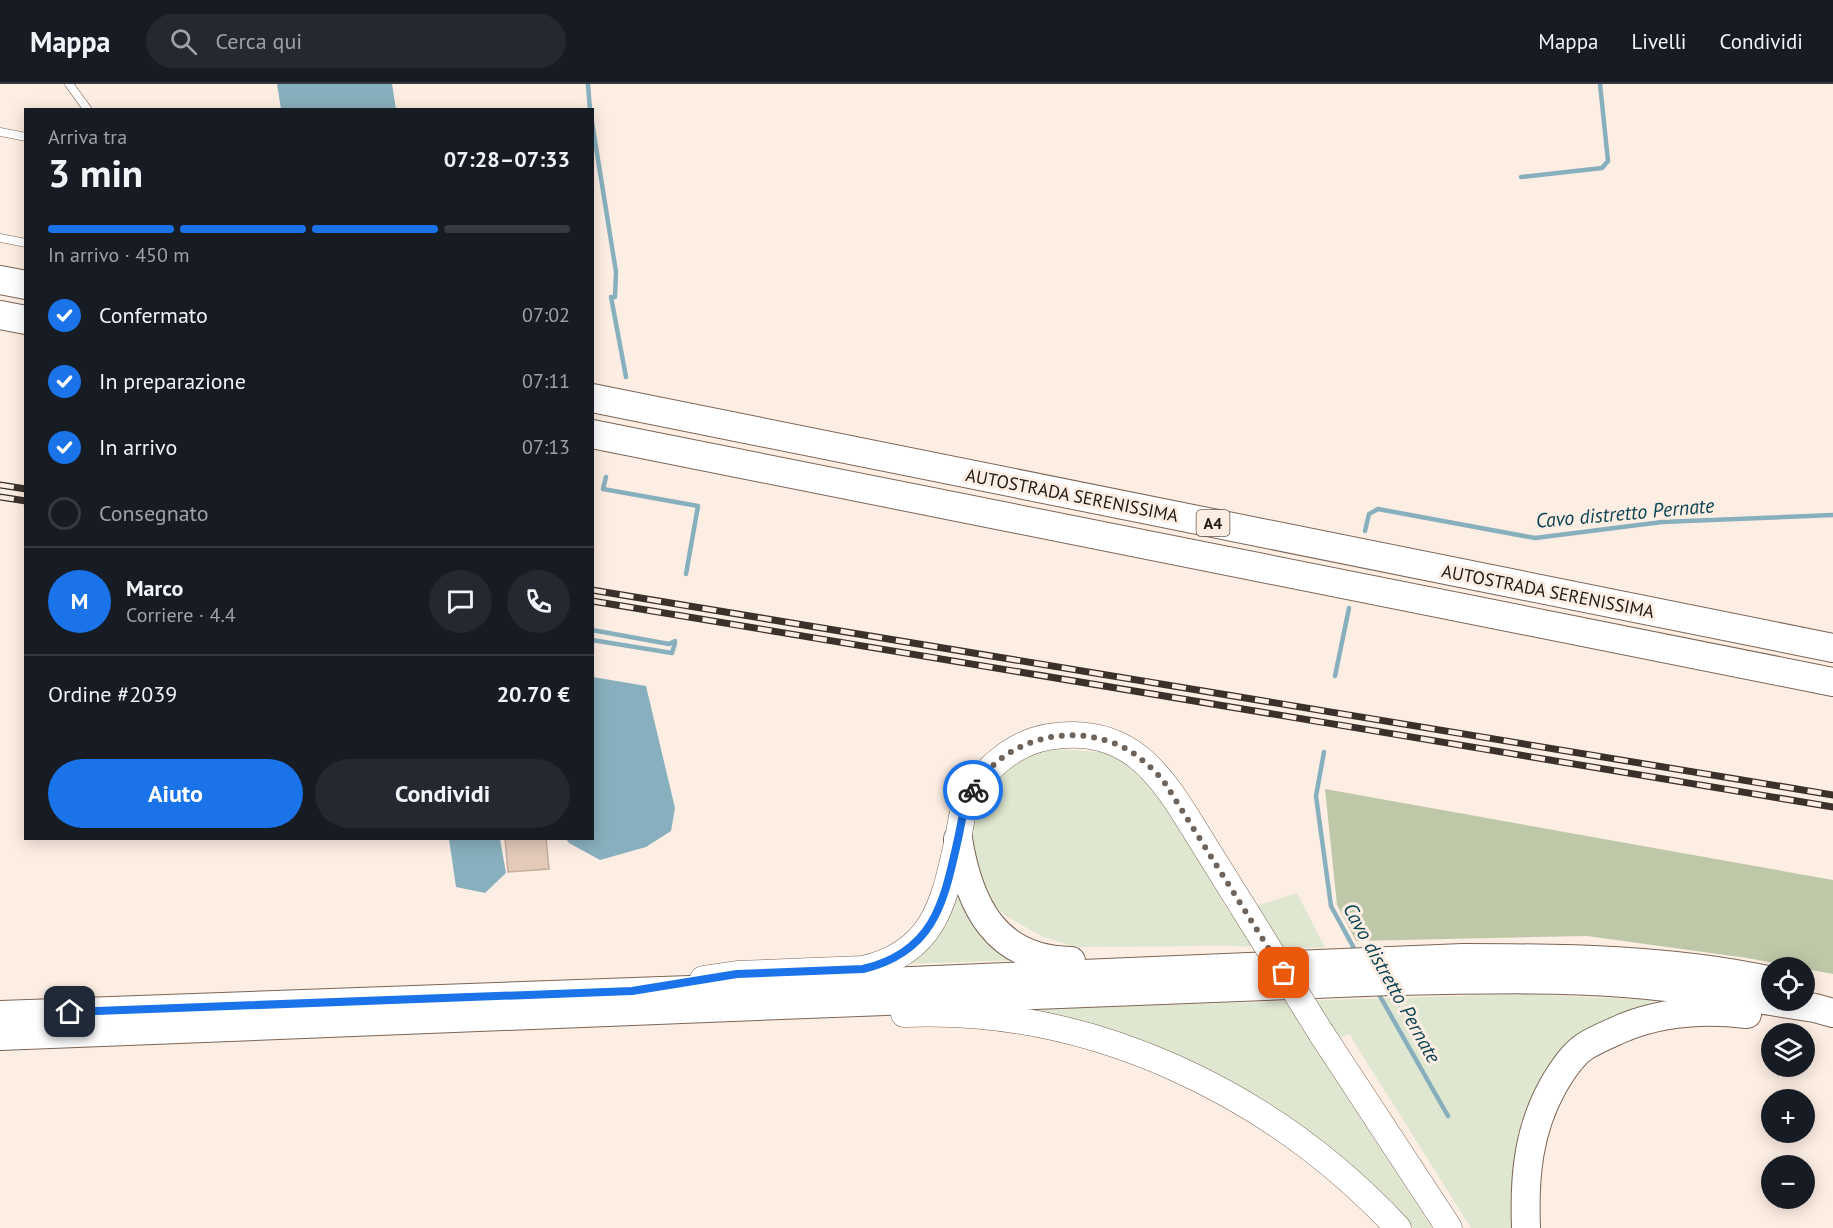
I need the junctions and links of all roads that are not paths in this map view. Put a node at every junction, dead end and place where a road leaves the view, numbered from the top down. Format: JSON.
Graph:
{"nodes":[{"id":1,"x":69,"y":84,"type":"edge"},
{"id":2,"x":87,"y":108,"type":"edge"},
{"id":3,"x":0,"y":132,"type":"edge"},
{"id":4,"x":24,"y":137,"type":"edge"},
{"id":5,"x":0,"y":238,"type":"edge"},
{"id":6,"x":24,"y":243,"type":"edge"},
{"id":7,"x":0,"y":280,"type":"edge"},
{"id":8,"x":24,"y":285,"type":"edge"},
{"id":9,"x":0,"y":315,"type":"edge"},
{"id":10,"x":24,"y":320,"type":"edge"},
{"id":11,"x":606,"y":396,"type":"edge"},
{"id":12,"x":594,"y":434,"type":"edge"},
{"id":13,"x":1833,"y":648,"type":"edge"},
{"id":14,"x":1833,"y":682,"type":"edge"},
{"id":15,"x":958,"y":839,"type":"junction"},
{"id":16,"x":1253,"y":966,"type":"junction"},
{"id":17,"x":1367,"y":972,"type":"junction"},
{"id":18,"x":1761,"y":979,"type":"edge"},
{"id":19,"x":1815,"y":990,"type":"edge"},
{"id":20,"x":632,"y":991,"type":"junction"},
{"id":21,"x":1833,"y":994,"type":"edge"},
{"id":22,"x":655,"y":1012,"type":"junction"},
{"id":23,"x":1833,"y":1013,"type":"edge"},
{"id":24,"x":0,"y":1015,"type":"edge"},
{"id":25,"x":1833,"y":1026,"type":"edge"},
{"id":26,"x":0,"y":1036,"type":"edge"},
{"id":27,"x":1398,"y":1228,"type":"edge"},
{"id":28,"x":1449,"y":1228,"type":"edge"},
{"id":29,"x":1526,"y":1228,"type":"edge"}],
"edges":[{"from":1,"to":2,"type":"lane"},
{"from":3,"to":4,"type":"lane"},
{"from":5,"to":6,"type":"lane"},
{"from":7,"to":8,"type":"highway"},
{"from":9,"to":10,"type":"highway"},
{"from":11,"to":13,"type":"highway","name":"AUTOSTRADA SERENISSIMA","number":"A4"},
{"from":12,"to":14,"type":"highway","name":"AUTOSTRADA SERENISSIMA","number":"A4"},
{"from":15,"to":16,"type":"highway"},
{"from":15,"to":20,"type":"main road"},
{"from":15,"to":28,"type":"main road","bridge":true},
{"from":16,"to":17,"type":"highway"},
{"from":16,"to":20,"type":"highway"},
{"from":17,"to":18,"type":"highway"},
{"from":17,"to":22,"type":"highway"},
{"from":17,"to":23,"type":"highway"},
{"from":19,"to":21,"type":"highway"},
{"from":20,"to":24,"type":"highway"},
{"from":22,"to":26,"type":"highway"},
{"from":22,"to":27,"type":"main road"},
{"from":25,"to":29,"type":"highway"}]}
